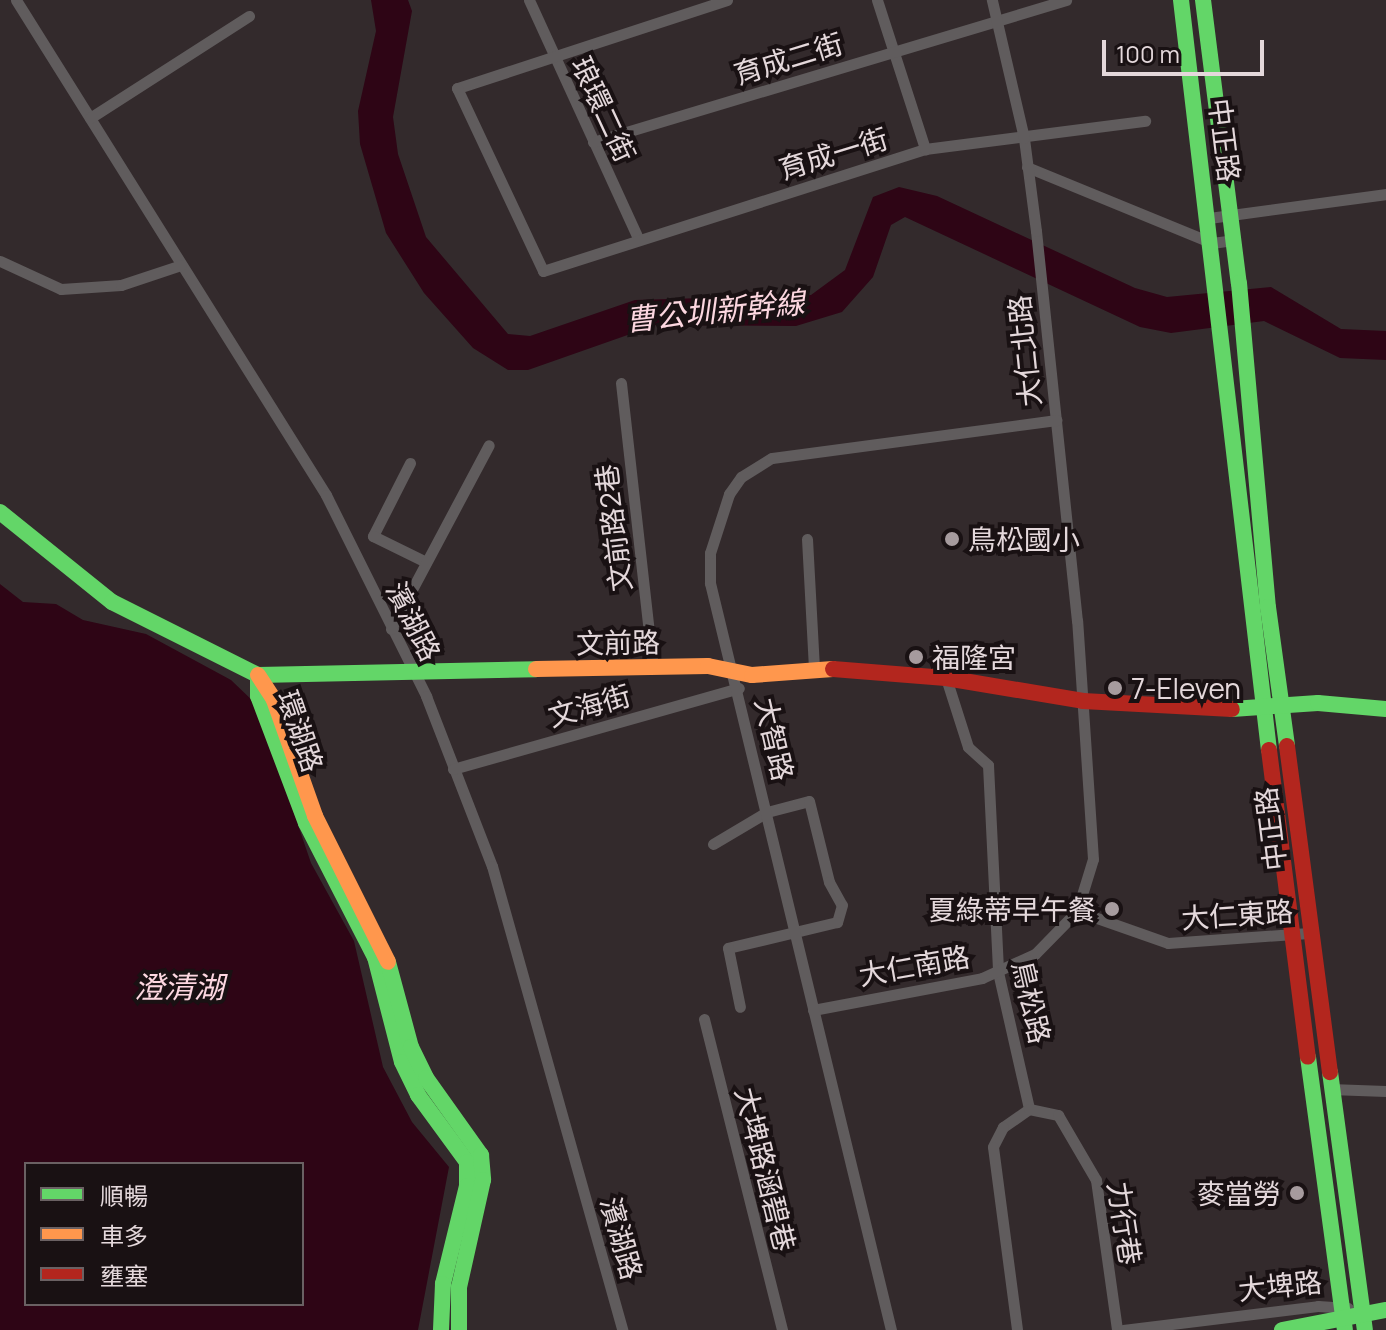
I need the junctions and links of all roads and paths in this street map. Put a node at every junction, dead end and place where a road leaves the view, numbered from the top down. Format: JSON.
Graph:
{"nodes":[{"id":1,"x":16,"y":0,"type":"edge"},
{"id":2,"x":529,"y":0,"type":"edge"},
{"id":3,"x":727,"y":0,"type":"edge"},
{"id":4,"x":877,"y":0,"type":"edge"},
{"id":5,"x":992,"y":0,"type":"edge"},
{"id":6,"x":1066,"y":0,"type":"edge"},
{"id":7,"x":1181,"y":0,"type":"edge"},
{"id":8,"x":1203,"y":0,"type":"edge"},
{"id":9,"x":249,"y":16,"type":"dead end"},
{"id":10,"x":996,"y":17,"type":"junction"},
{"id":11,"x":895,"y":51,"type":"junction"},
{"id":12,"x":554,"y":57,"type":"junction"},
{"id":13,"x":90,"y":118,"type":"junction"},
{"id":14,"x":1145,"y":121,"type":"dead end"},
{"id":15,"x":1024,"y":138,"type":"junction"},
{"id":16,"x":593,"y":142,"type":"junction"},
{"id":17,"x":925,"y":149,"type":"junction"},
{"id":18,"x":1027,"y":167,"type":"junction"},
{"id":19,"x":1386,"y":194,"type":"edge"},
{"id":20,"x":1230,"y":213,"type":"junction"},
{"id":21,"x":1209,"y":218,"type":"junction"},
{"id":22,"x":638,"y":238,"type":"junction"},
{"id":23,"x":1233,"y":240,"type":"junction"},
{"id":24,"x":1212,"y":243,"type":"junction"},
{"id":25,"x":0,"y":261,"type":"edge"},
{"id":26,"x":181,"y":265,"type":"junction"},
{"id":27,"x":621,"y":383,"type":"dead end"},
{"id":28,"x":1056,"y":420,"type":"junction"},
{"id":29,"x":489,"y":445,"type":"dead end"},
{"id":30,"x":410,"y":463,"type":"dead end"},
{"id":31,"x":0,"y":512,"type":"edge"},
{"id":32,"x":807,"y":539,"type":"dead end"},
{"id":33,"x":426,"y":562,"type":"junction"},
{"id":34,"x":391,"y":629,"type":"junction"},
{"id":35,"x":653,"y":668,"type":"junction"},
{"id":36,"x":814,"y":668,"type":"junction"},
{"id":37,"x":412,"y":671,"type":"junction"},
{"id":38,"x":258,"y":675,"type":"junction"},
{"id":39,"x":946,"y":678,"type":"junction"},
{"id":40,"x":737,"y":680,"type":"junction"},
{"id":41,"x":1083,"y":701,"type":"junction"},
{"id":42,"x":1282,"y":705,"type":"junction"},
{"id":43,"x":1264,"y":707,"type":"junction"},
{"id":44,"x":1386,"y":709,"type":"edge"},
{"id":45,"x":453,"y":769,"type":"junction"},
{"id":46,"x":767,"y":812,"type":"junction"},
{"id":47,"x":713,"y":844,"type":"dead end"},
{"id":48,"x":1077,"y":911,"type":"junction"},
{"id":49,"x":795,"y":930,"type":"junction"},
{"id":50,"x":1309,"y":933,"type":"junction"},
{"id":51,"x":1291,"y":935,"type":"junction"},
{"id":52,"x":998,"y":972,"type":"junction"},
{"id":53,"x":740,"y":1007,"type":"dead end"},
{"id":54,"x":813,"y":1010,"type":"junction"},
{"id":55,"x":704,"y":1019,"type":"dead end"},
{"id":56,"x":1330,"y":1089,"type":"junction"},
{"id":57,"x":1386,"y":1091,"type":"edge"},
{"id":58,"x":1029,"y":1109,"type":"junction"},
{"id":59,"x":460,"y":1248,"type":"junction"},
{"id":60,"x":1339,"y":1305,"type":"junction"},
{"id":61,"x":1386,"y":1310,"type":"edge"},
{"id":62,"x":1363,"y":1322,"type":"edge"},
{"id":63,"x":1343,"y":1326,"type":"edge"},
{"id":64,"x":441,"y":1330,"type":"edge"},
{"id":65,"x":459,"y":1330,"type":"edge"},
{"id":66,"x":622,"y":1330,"type":"edge"},
{"id":67,"x":782,"y":1330,"type":"edge"},
{"id":68,"x":891,"y":1330,"type":"edge"},
{"id":69,"x":1017,"y":1330,"type":"edge"},
{"id":70,"x":1120,"y":1330,"type":"edge"},
{"id":71,"x":1282,"y":1330,"type":"edge"}],
"edges":[{"from":1,"to":13,"type":"street","name":"濱湖路"},
{"from":2,"to":12,"type":"street","name":"琅環二街"},
{"from":3,"to":12,"type":"street"},
{"from":4,"to":11,"type":"street"},
{"from":5,"to":10,"type":"street","name":"大仁北路"},
{"from":6,"to":10,"type":"street","name":"育成二街"},
{"from":7,"to":21,"type":"main road","name":"中正路"},
{"from":8,"to":20,"type":"main road","name":"中正路"},
{"from":9,"to":13,"type":"street"},
{"from":10,"to":11,"type":"street","name":"育成二街"},
{"from":10,"to":15,"type":"street","name":"大仁北路"},
{"from":11,"to":16,"type":"street","name":"育成二街"},
{"from":11,"to":17,"type":"street"},
{"from":12,"to":16,"type":"street","name":"琅環二街"},
{"from":12,"to":22,"type":"street","name":"育成一街"},
{"from":13,"to":26,"type":"street","name":"濱湖路"},
{"from":14,"to":15,"type":"street","name":"育成一街"},
{"from":15,"to":17,"type":"street","name":"育成一街"},
{"from":15,"to":18,"type":"street","name":"大仁北路"},
{"from":16,"to":22,"type":"street","name":"琅環二街"},
{"from":17,"to":22,"type":"street","name":"育成一街"},
{"from":18,"to":24,"type":"street"},
{"from":18,"to":28,"type":"street","name":"大仁北路"},
{"from":19,"to":20,"type":"street"},
{"from":20,"to":21,"type":"street"},
{"from":20,"to":23,"type":"main road","name":"中正路"},
{"from":21,"to":24,"type":"main road","name":"中正路"},
{"from":23,"to":24,"type":"street"},
{"from":23,"to":42,"type":"main road","name":"中正路"},
{"from":24,"to":43,"type":"main road","name":"中正路"},
{"from":25,"to":26,"type":"street"},
{"from":26,"to":34,"type":"street","name":"濱湖路"},
{"from":27,"to":35,"type":"street","name":"文前路2巷"},
{"from":28,"to":40,"type":"street","name":"大智路"},
{"from":28,"to":41,"type":"street","name":"大仁北路"},
{"from":29,"to":33,"type":"street"},
{"from":30,"to":33,"type":"street"},
{"from":31,"to":38,"type":"main road","name":"文前路"},
{"from":32,"to":36,"type":"street"},
{"from":33,"to":34,"type":"street"},
{"from":34,"to":37,"type":"street","name":"濱湖路"},
{"from":35,"to":37,"type":"main road","name":"文前路"},
{"from":35,"to":40,"type":"main road","name":"文前路"},
{"from":36,"to":39,"type":"main road","name":"文前路"},
{"from":36,"to":40,"type":"main road","name":"文前路"},
{"from":37,"to":38,"type":"main road","name":"文前路"},
{"from":37,"to":45,"type":"street","name":"濱湖路"},
{"from":38,"to":59,"type":"main road","name":"環湖路"},
{"from":39,"to":41,"type":"main road","name":"文前路"},
{"from":39,"to":52,"type":"street","name":"鳥松路"},
{"from":40,"to":45,"type":"street","name":"文海街"},
{"from":40,"to":46,"type":"street","name":"大智路"},
{"from":41,"to":43,"type":"main road","name":"文前路"},
{"from":41,"to":48,"type":"street","name":"大仁南路"},
{"from":42,"to":43,"type":"main road","name":"文前路"},
{"from":42,"to":44,"type":"main road","name":"文前路"},
{"from":42,"to":50,"type":"main road","name":"中正路"},
{"from":43,"to":51,"type":"main road","name":"中正路"},
{"from":45,"to":66,"type":"street","name":"濱湖路"},
{"from":46,"to":47,"type":"street"},
{"from":46,"to":49,"type":"street","name":"大智路"},
{"from":46,"to":49,"type":"street"},
{"from":48,"to":51,"type":"street","name":"大仁東路"},
{"from":48,"to":52,"type":"street","name":"大仁南路"},
{"from":49,"to":53,"type":"street"},
{"from":49,"to":54,"type":"street","name":"大智路"},
{"from":50,"to":51,"type":"street","name":"大仁東路"},
{"from":50,"to":56,"type":"main road","name":"中正路"},
{"from":51,"to":60,"type":"main road","name":"中正路"},
{"from":52,"to":54,"type":"street","name":"大仁南路"},
{"from":52,"to":58,"type":"street","name":"鳥松路"},
{"from":54,"to":68,"type":"street","name":"大智路"},
{"from":55,"to":67,"type":"street","name":"大埤路涵碧巷"},
{"from":56,"to":57,"type":"street"},
{"from":56,"to":62,"type":"main road","name":"中正路"},
{"from":58,"to":69,"type":"street"},
{"from":58,"to":70,"type":"street","name":"力行巷"},
{"from":59,"to":64,"type":"main road","name":"環湖路"},
{"from":59,"to":65,"type":"main road","name":"環湖路"},
{"from":60,"to":62,"type":"street","name":"大埤路"},
{"from":60,"to":63,"type":"main road","name":"中正路"},
{"from":60,"to":70,"type":"street","name":"大埤路"},
{"from":61,"to":62,"type":"main road"},
{"from":62,"to":63,"type":"main road","name":"大埤路"},
{"from":63,"to":71,"type":"main road","name":"大埤路"}]}
